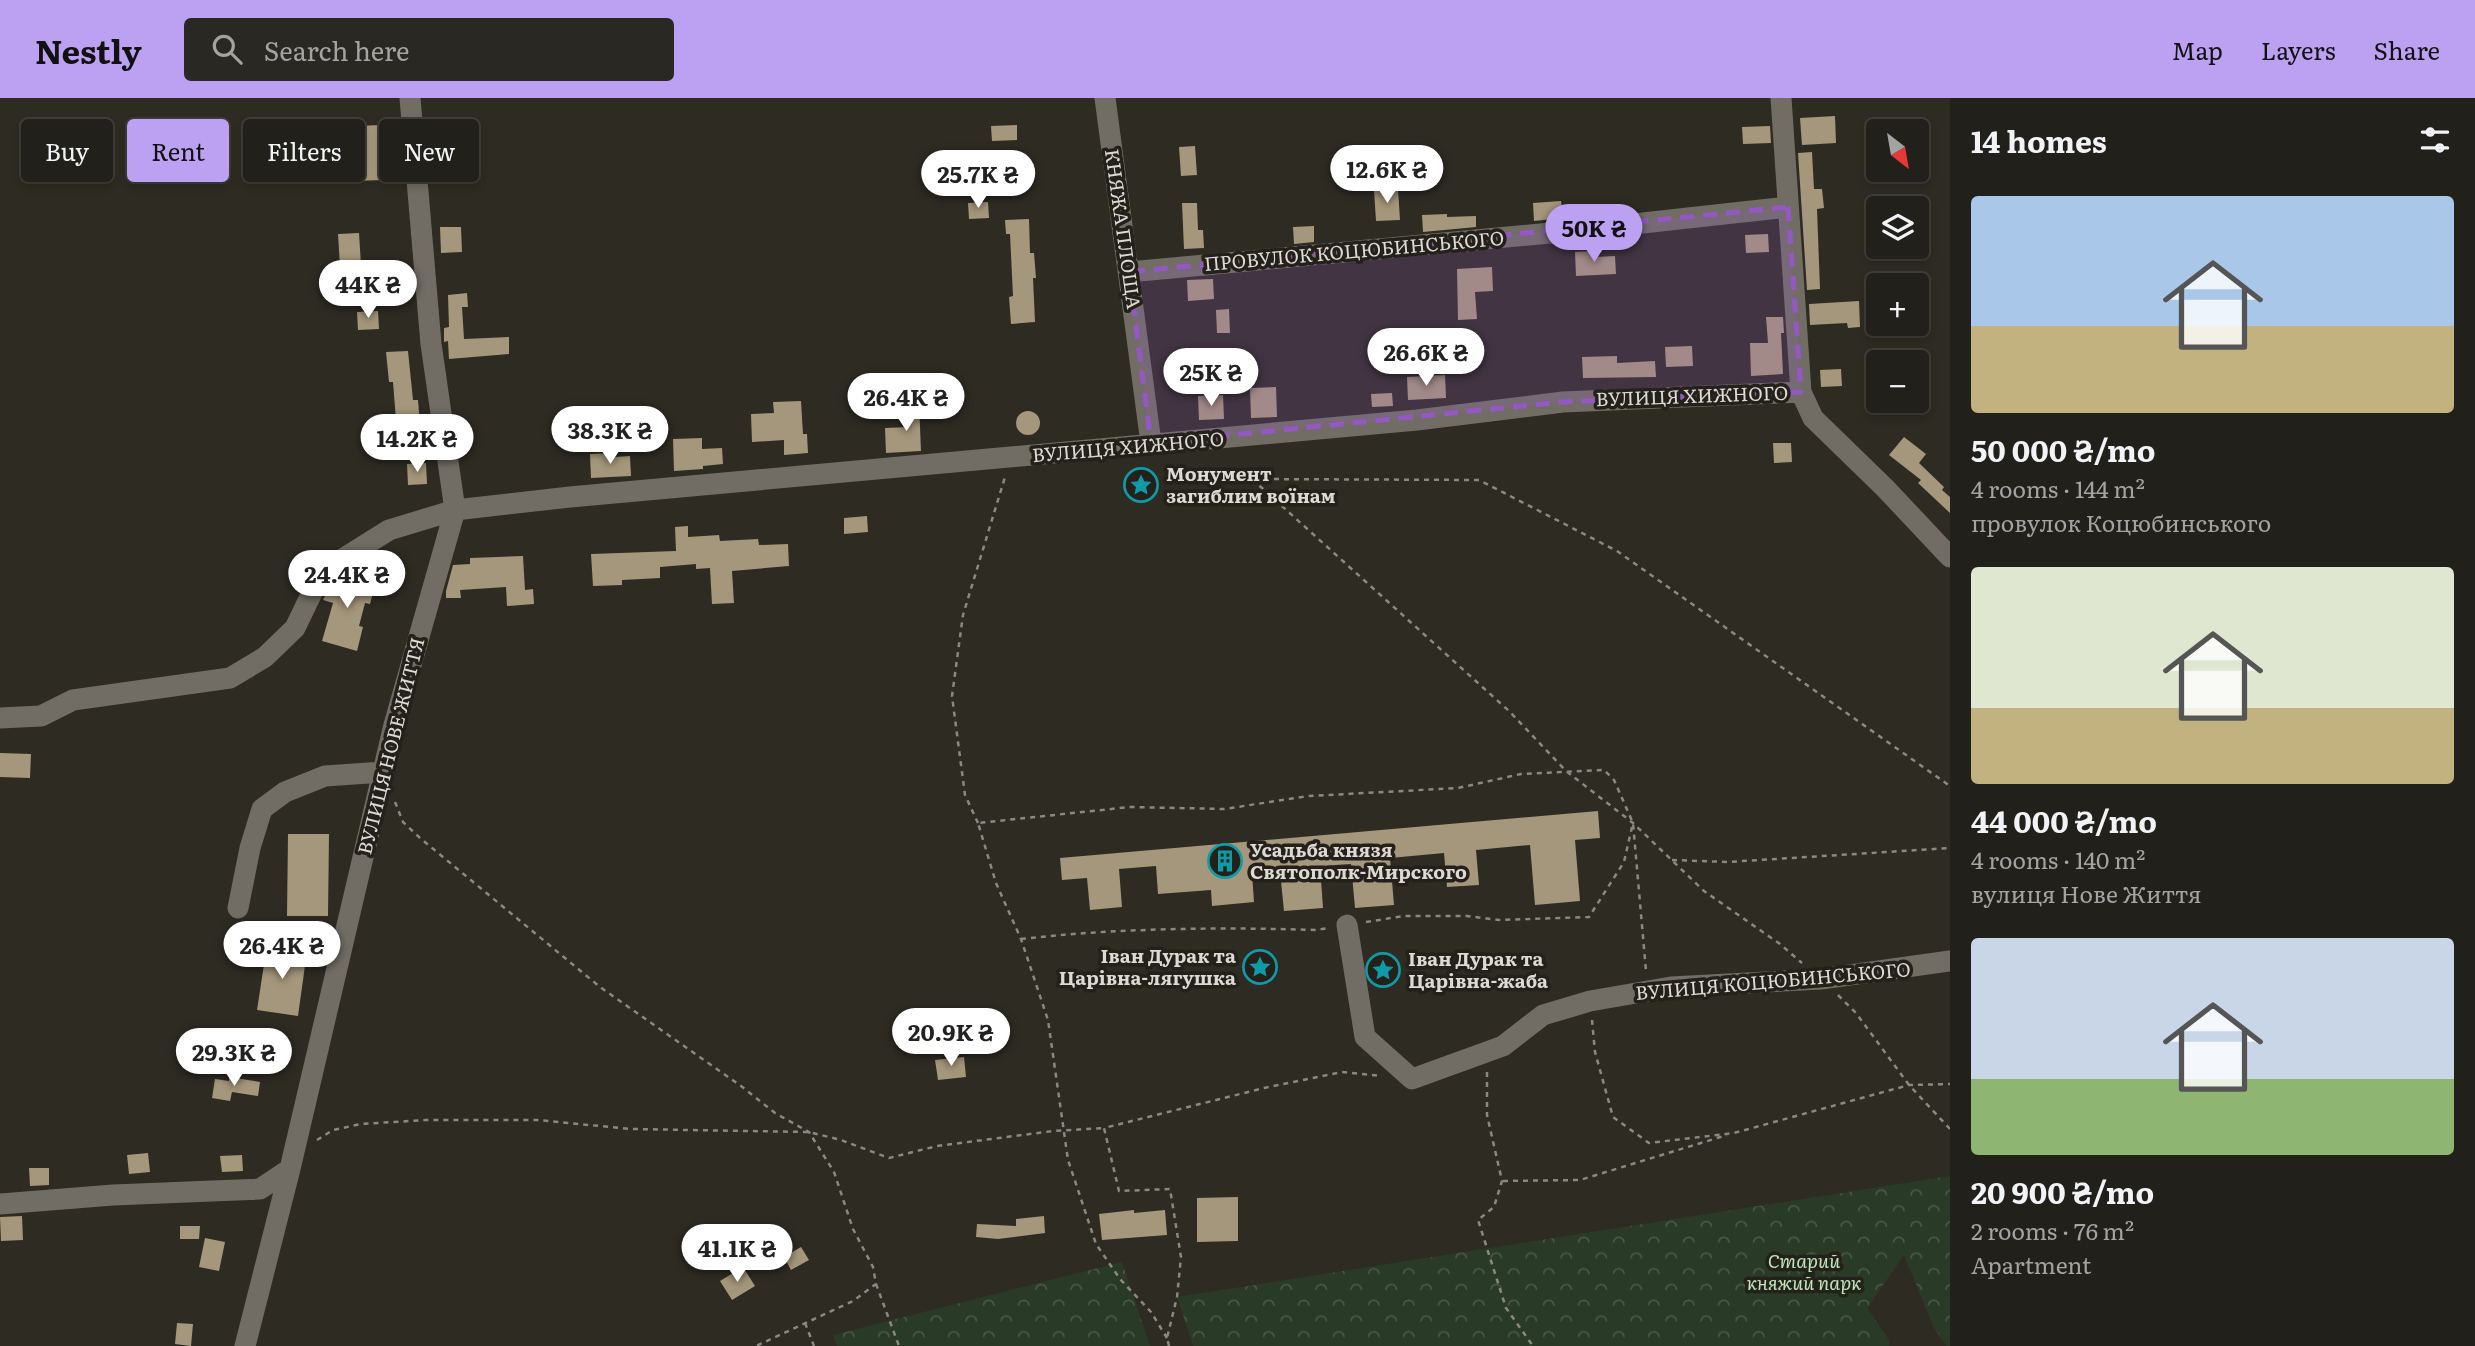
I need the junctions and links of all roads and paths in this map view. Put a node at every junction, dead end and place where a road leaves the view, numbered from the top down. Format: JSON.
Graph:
{"nodes":[{"id":1,"x":410,"y":98,"type":"edge"},
{"id":2,"x":1105,"y":98,"type":"edge"},
{"id":3,"x":1781,"y":98,"type":"edge"},
{"id":4,"x":1788,"y":208,"type":"junction"},
{"id":5,"x":1129,"y":272,"type":"junction"},
{"id":6,"x":1801,"y":392,"type":"junction"},
{"id":7,"x":1151,"y":443,"type":"junction"},
{"id":8,"x":1012,"y":457,"type":"junction"},
{"id":9,"x":455,"y":510,"type":"junction"},
{"id":10,"x":1950,"y":556,"type":"edge"},
{"id":11,"x":0,"y":718,"type":"edge"},
{"id":12,"x":1566,"y":771,"type":"junction"},
{"id":13,"x":383,"y":772,"type":"junction"},
{"id":14,"x":1950,"y":786,"type":"edge"},
{"id":15,"x":978,"y":823,"type":"junction"},
{"id":16,"x":1633,"y":823,"type":"junction"},
{"id":17,"x":1950,"y":848,"type":"edge"},
{"id":18,"x":1672,"y":860,"type":"junction"},
{"id":19,"x":238,"y":908,"type":"dead end"},
{"id":20,"x":1347,"y":925,"type":"dead end"},
{"id":21,"x":1950,"y":961,"type":"edge"},
{"id":22,"x":1821,"y":979,"type":"junction"},
{"id":23,"x":1648,"y":990,"type":"junction"},
{"id":24,"x":1590,"y":1001,"type":"junction"},
{"id":25,"x":1503,"y":1046,"type":"junction"},
{"id":26,"x":1412,"y":1079,"type":"junction"},
{"id":27,"x":1950,"y":1084,"type":"edge"},
{"id":28,"x":1909,"y":1085,"type":"junction"},
{"id":29,"x":1104,"y":1128,"type":"junction"},
{"id":30,"x":1950,"y":1129,"type":"edge"},
{"id":31,"x":1065,"y":1130,"type":"junction"},
{"id":32,"x":809,"y":1132,"type":"junction"},
{"id":33,"x":1734,"y":1133,"type":"junction"},
{"id":34,"x":316,"y":1140,"type":"dead end"},
{"id":35,"x":290,"y":1169,"type":"junction"},
{"id":36,"x":1502,"y":1181,"type":"junction"},
{"id":37,"x":0,"y":1204,"type":"edge"},
{"id":38,"x":876,"y":1283,"type":"junction"},
{"id":39,"x":805,"y":1323,"type":"junction"},
{"id":40,"x":1167,"y":1338,"type":"junction"},
{"id":41,"x":245,"y":1346,"type":"edge"},
{"id":42,"x":756,"y":1346,"type":"edge"},
{"id":43,"x":814,"y":1346,"type":"edge"},
{"id":44,"x":899,"y":1346,"type":"edge"},
{"id":45,"x":1169,"y":1346,"type":"edge"},
{"id":46,"x":1533,"y":1346,"type":"edge"}],
"edges":[{"from":1,"to":9,"type":"street","name":"ВУЛИЦЯ НОВЕ ЖИТТЯ"},
{"from":2,"to":5,"type":"street","name":"КНЯЖА ПЛОЩА"},
{"from":3,"to":4,"type":"street"},
{"from":4,"to":5,"type":"street","name":"ПРОВУЛОК КОЦЮБИНСЬКОГО"},
{"from":4,"to":6,"type":"street"},
{"from":5,"to":7,"type":"street","name":"КНЯЖА ПЛОЩА"},
{"from":6,"to":7,"type":"street","name":"ВУЛИЦЯ ХИЖНОГО"},
{"from":6,"to":10,"type":"street"},
{"from":7,"to":8,"type":"street","name":"ВУЛИЦЯ ХИЖНОГО"},
{"from":8,"to":9,"type":"street","name":"ВУЛИЦЯ ХИЖНОГО"},
{"from":8,"to":15,"type":"path"},
{"from":9,"to":11,"type":"street","name":"ВУЛИЦЯ ХИЖНОГО"},
{"from":9,"to":13,"type":"street","name":"ВУЛИЦЯ НОВЕ ЖИТТЯ"},
{"from":12,"to":14,"type":"path"},
{"from":12,"to":15,"type":"path"},
{"from":12,"to":16,"type":"path"},
{"from":12,"to":16,"type":"path"},
{"from":13,"to":19,"type":"street"},
{"from":13,"to":32,"type":"path"},
{"from":13,"to":35,"type":"street","name":"ВУЛИЦЯ НОВЕ ЖИТТЯ"},
{"from":15,"to":31,"type":"path"},
{"from":16,"to":18,"type":"path"},
{"from":16,"to":23,"type":"path"},
{"from":17,"to":18,"type":"path"},
{"from":18,"to":22,"type":"path"},
{"from":20,"to":26,"type":"street"},
{"from":21,"to":22,"type":"street","name":"ВУЛИЦЯ КОЦЮБИНСЬКОГО"},
{"from":22,"to":23,"type":"street","name":"ВУЛИЦЯ КОЦЮБИНСЬКОГО"},
{"from":22,"to":28,"type":"path"},
{"from":23,"to":24,"type":"street","name":"ВУЛИЦЯ КОЦЮБИНСЬКОГО"},
{"from":24,"to":25,"type":"street","name":"ВУЛИЦЯ КОЦЮБИНСЬКОГО"},
{"from":24,"to":33,"type":"path"},
{"from":25,"to":26,"type":"street","name":"ВУЛИЦЯ КОЦЮБИНСЬКОГО"},
{"from":25,"to":36,"type":"path"},
{"from":26,"to":29,"type":"path"},
{"from":27,"to":28,"type":"path"},
{"from":28,"to":30,"type":"path"},
{"from":28,"to":33,"type":"path"},
{"from":29,"to":31,"type":"path"},
{"from":29,"to":40,"type":"path"},
{"from":31,"to":32,"type":"path"},
{"from":31,"to":40,"type":"path"},
{"from":32,"to":34,"type":"path"},
{"from":32,"to":38,"type":"path"},
{"from":33,"to":36,"type":"path"},
{"from":35,"to":37,"type":"street"},
{"from":35,"to":41,"type":"street","name":"ВУЛИЦЯ НОВЕ ЖИТТЯ"},
{"from":36,"to":46,"type":"path"},
{"from":38,"to":39,"type":"path"},
{"from":38,"to":44,"type":"path"},
{"from":39,"to":42,"type":"path"},
{"from":39,"to":43,"type":"path"},
{"from":40,"to":45,"type":"path"}]}
